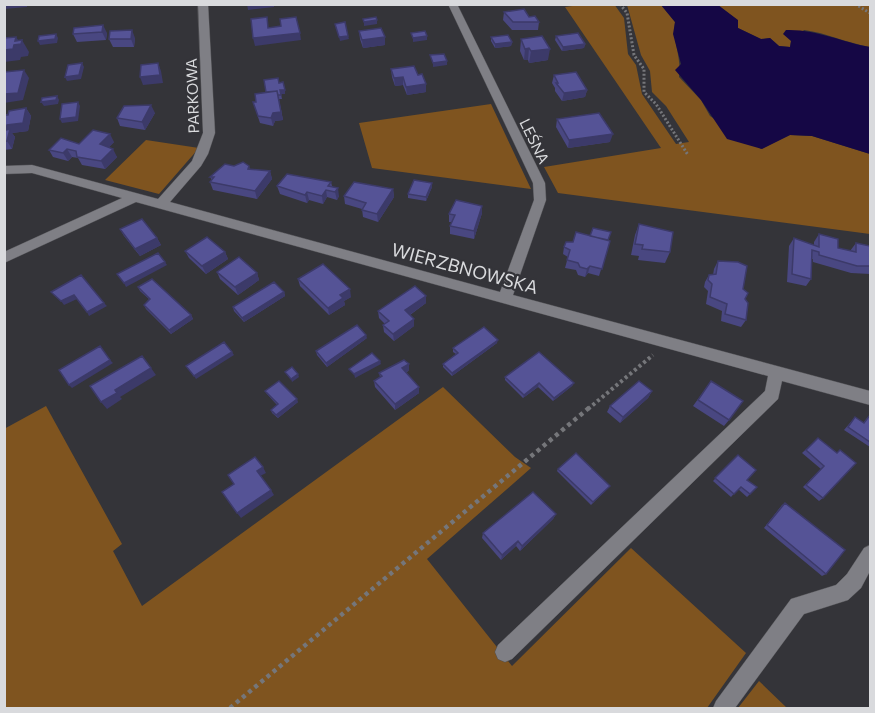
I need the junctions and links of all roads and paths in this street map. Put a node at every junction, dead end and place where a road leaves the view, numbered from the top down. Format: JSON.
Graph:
{"nodes":[{"id":1,"x":203,"y":4,"type":"edge"},
{"id":2,"x":452,"y":4,"type":"edge"},
{"id":3,"x":620,"y":4,"type":"edge"},
{"id":4,"x":855,"y":4,"type":"edge"},
{"id":5,"x":870,"y":13,"type":"edge"},
{"id":6,"x":688,"y":155,"type":"dead end"},
{"id":7,"x":4,"y":170,"type":"edge"},
{"id":8,"x":134,"y":198,"type":"junction"},
{"id":9,"x":160,"y":205,"type":"junction"},
{"id":10,"x":4,"y":258,"type":"edge"},
{"id":11,"x":505,"y":297,"type":"junction"},
{"id":12,"x":669,"y":342,"type":"junction"},
{"id":13,"x":776,"y":372,"type":"junction"},
{"id":14,"x":870,"y":398,"type":"edge"},
{"id":15,"x":870,"y":554,"type":"edge"},
{"id":16,"x":505,"y":652,"type":"dead end"},
{"id":17,"x":230,"y":708,"type":"edge"},
{"id":18,"x":723,"y":708,"type":"edge"}],
"edges":[{"from":1,"to":9,"type":"street","name":"PARKOWA"},
{"from":2,"to":11,"type":"street","name":"LEŚNA"},
{"from":3,"to":6,"type":"path"},
{"from":4,"to":5,"type":"path"},
{"from":7,"to":8,"type":"street","name":"WIERZBNOWSKA"},
{"from":8,"to":9,"type":"street","name":"WIERZBNOWSKA"},
{"from":8,"to":10,"type":"street"},
{"from":9,"to":11,"type":"street","name":"WIERZBNOWSKA"},
{"from":11,"to":12,"type":"street","name":"WIERZBNOWSKA"},
{"from":12,"to":13,"type":"street","name":"WIERZBNOWSKA"},
{"from":12,"to":17,"type":"path"},
{"from":13,"to":14,"type":"street","name":"WIERZBNOWSKA"},
{"from":13,"to":16,"type":"street"},
{"from":15,"to":18,"type":"street"}]}
